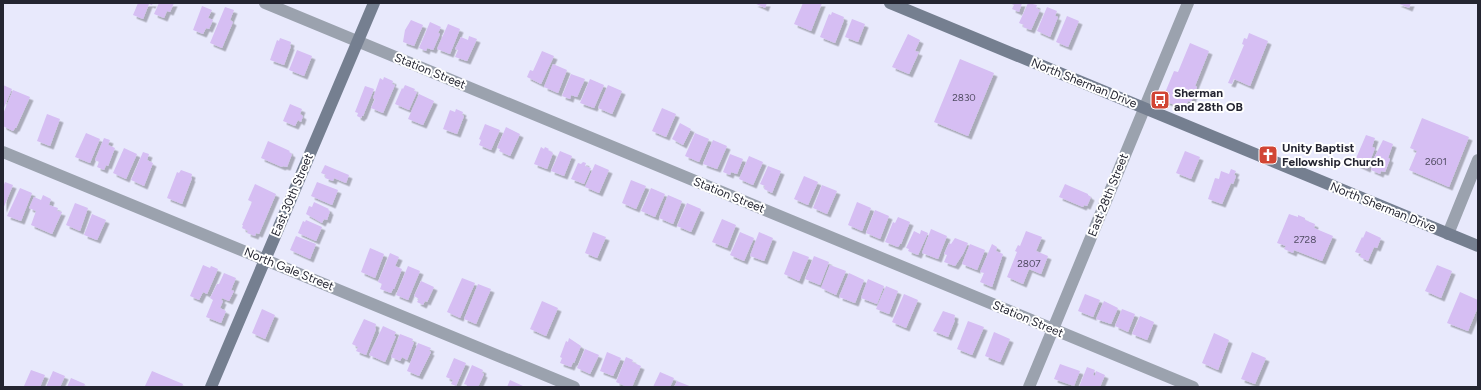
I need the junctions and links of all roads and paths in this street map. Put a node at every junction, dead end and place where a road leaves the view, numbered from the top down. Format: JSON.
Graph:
{"nodes":[{"id":1,"x":265,"y":3,"type":"edge"},
{"id":2,"x":374,"y":3,"type":"edge"},
{"id":3,"x":890,"y":3,"type":"edge"},
{"id":4,"x":1188,"y":3,"type":"edge"},
{"id":5,"x":358,"y":41,"type":"junction"},
{"id":6,"x":1144,"y":108,"type":"junction"},
{"id":7,"x":3,"y":152,"type":"edge"},
{"id":8,"x":1478,"y":160,"type":"edge"},
{"id":9,"x":1448,"y":234,"type":"junction"},
{"id":10,"x":1478,"y":246,"type":"edge"},
{"id":11,"x":264,"y":260,"type":"junction"},
{"id":12,"x":1052,"y":329,"type":"junction"},
{"id":13,"x":211,"y":387,"type":"edge"},
{"id":14,"x":574,"y":387,"type":"edge"},
{"id":15,"x":1029,"y":387,"type":"edge"},
{"id":16,"x":1193,"y":387,"type":"edge"}],
"edges":[{"from":1,"to":5,"type":"street","name":"Station Street"},
{"from":2,"to":5,"type":"main road","name":"East 30th Street"},
{"from":3,"to":6,"type":"main road","name":"North Sherman Drive"},
{"from":4,"to":6,"type":"street","name":"East 28th Street"},
{"from":5,"to":11,"type":"main road","name":"East 30th Street"},
{"from":5,"to":12,"type":"street","name":"Station Street"},
{"from":6,"to":9,"type":"main road","name":"North Sherman Drive"},
{"from":6,"to":12,"type":"street","name":"East 28th Street"},
{"from":7,"to":11,"type":"street","name":"North Gale Street"},
{"from":8,"to":9,"type":"street"},
{"from":9,"to":10,"type":"main road","name":"North Sherman Drive"},
{"from":11,"to":13,"type":"main road","name":"East 30th Street"},
{"from":11,"to":14,"type":"street","name":"North Gale Street"},
{"from":12,"to":15,"type":"street","name":"East 28th Street"},
{"from":12,"to":16,"type":"street","name":"Station Street"}]}
